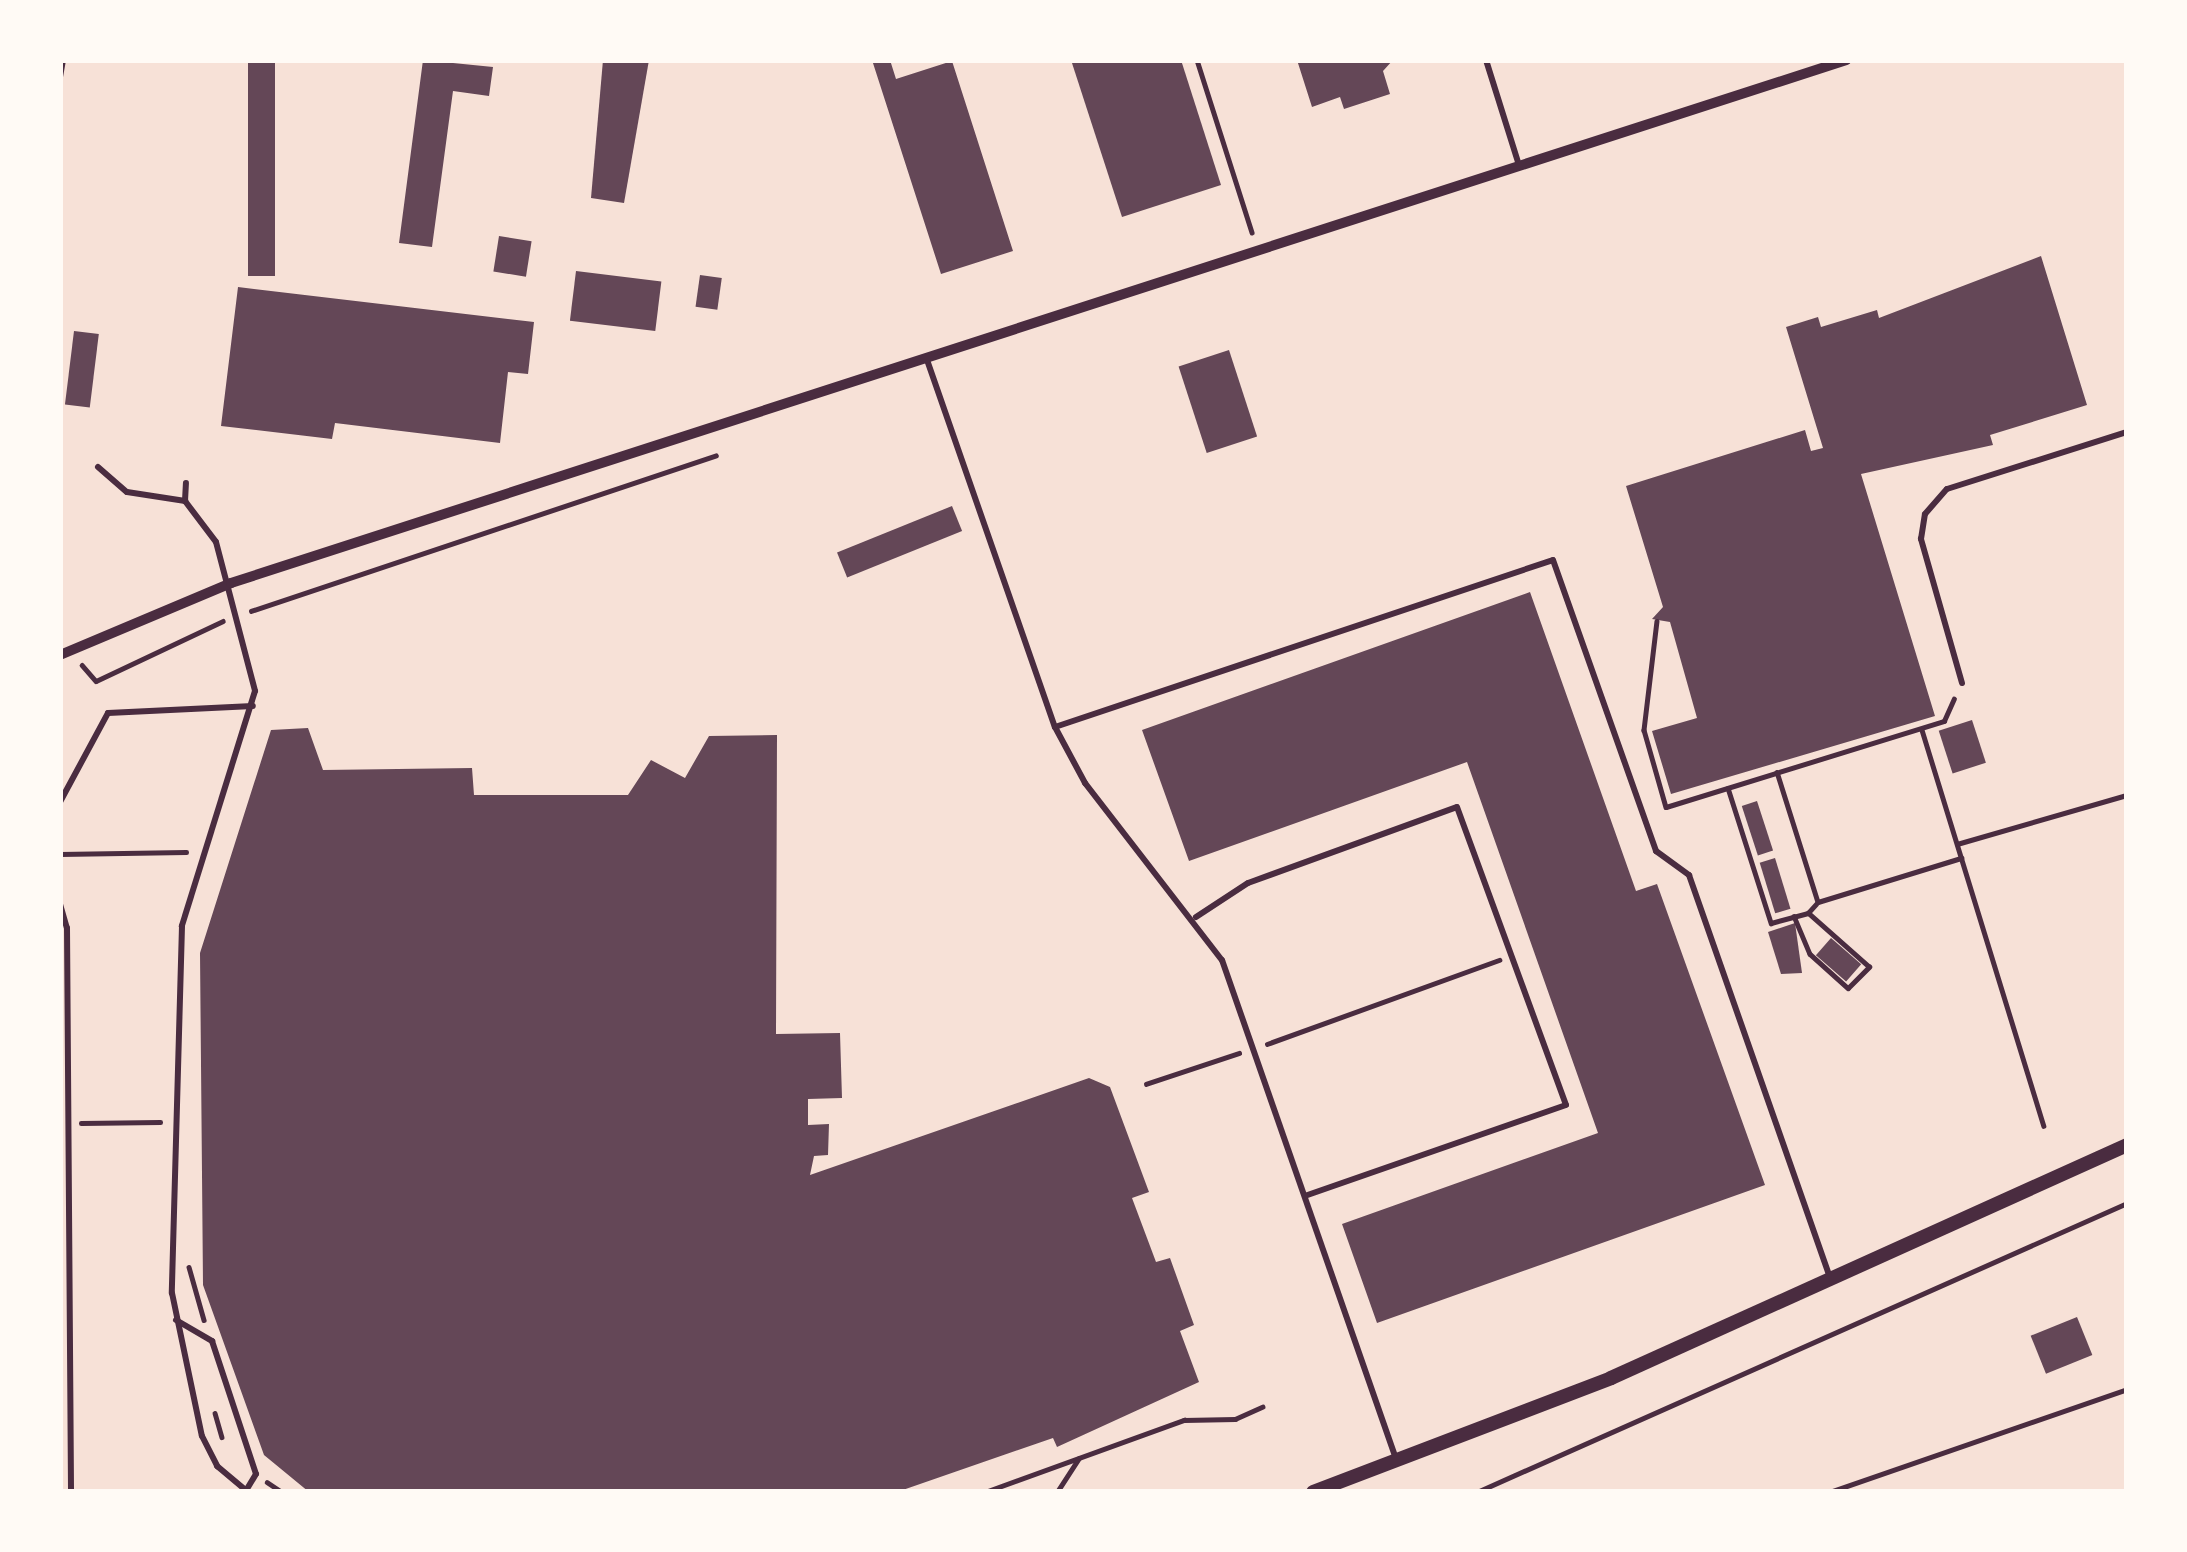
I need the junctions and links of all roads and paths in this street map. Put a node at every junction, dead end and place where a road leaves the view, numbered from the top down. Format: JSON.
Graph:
{"nodes":[{"id":1,"x":63,"y":60,"type":"edge"},
{"id":2,"x":1197,"y":60,"type":"edge"},
{"id":3,"x":1486,"y":60,"type":"edge"},
{"id":4,"x":1846,"y":60,"type":"edge"},
{"id":5,"x":60,"y":77,"type":"edge"},
{"id":6,"x":1519,"y":165,"type":"junction"},
{"id":7,"x":1257,"y":249,"type":"junction"},
{"id":8,"x":926,"y":356,"type":"junction"},
{"id":9,"x":2127,"y":432,"type":"edge"},
{"id":10,"x":716,"y":455,"type":"dead end"},
{"id":11,"x":98,"y":467,"type":"dead end"},
{"id":12,"x":186,"y":483,"type":"dead end"},
{"id":13,"x":185,"y":500,"type":"junction"},
{"id":14,"x":231,"y":583,"type":"junction"},
{"id":15,"x":235,"y":616,"type":"junction"},
{"id":16,"x":1657,"y":621,"type":"dead end"},
{"id":17,"x":65,"y":652,"type":"edge"},
{"id":18,"x":1962,"y":683,"type":"joint"},
{"id":19,"x":253,"y":706,"type":"junction"},
{"id":20,"x":1055,"y":727,"type":"junction"},
{"id":21,"x":1921,"y":728,"type":"junction"},
{"id":22,"x":1777,"y":772,"type":"junction"},
{"id":23,"x":1728,"y":788,"type":"junction"},
{"id":24,"x":2127,"y":795,"type":"edge"},
{"id":25,"x":60,"y":802,"type":"edge"},
{"id":26,"x":1957,"y":844,"type":"junction"},
{"id":27,"x":207,"y":852,"type":"junction"},
{"id":28,"x":60,"y":854,"type":"edge"},
{"id":29,"x":1961,"y":858,"type":"junction"},
{"id":30,"x":1817,"y":902,"type":"junction"},
{"id":31,"x":60,"y":904,"type":"edge"},
{"id":32,"x":1808,"y":913,"type":"junction"},
{"id":33,"x":1794,"y":916,"type":"junction"},
{"id":34,"x":1195,"y":918,"type":"junction"},
{"id":35,"x":1511,"y":955,"type":"junction"},
{"id":36,"x":1254,"y":1049,"type":"junction"},
{"id":37,"x":1145,"y":1084,"type":"dead end"},
{"id":38,"x":177,"y":1122,"type":"junction"},
{"id":39,"x":69,"y":1123,"type":"junction"},
{"id":40,"x":2044,"y":1126,"type":"dead end"},
{"id":41,"x":2127,"y":1145,"type":"edge"},
{"id":42,"x":1305,"y":1196,"type":"junction"},
{"id":43,"x":2127,"y":1203,"type":"edge"},
{"id":44,"x":1832,"y":1282,"type":"junction"},
{"id":45,"x":176,"y":1320,"type":"junction"},
{"id":46,"x":2127,"y":1389,"type":"edge"},
{"id":47,"x":1262,"y":1407,"type":"dead end"},
{"id":48,"x":1079,"y":1458,"type":"junction"},
{"id":49,"x":1396,"y":1460,"type":"junction"},
{"id":50,"x":247,"y":1491,"type":"edge"},
{"id":51,"x":71,"y":1492,"type":"edge"},
{"id":52,"x":295,"y":1492,"type":"edge"},
{"id":53,"x":306,"y":1492,"type":"edge"},
{"id":54,"x":985,"y":1492,"type":"edge"},
{"id":55,"x":1057,"y":1492,"type":"edge"},
{"id":56,"x":1312,"y":1492,"type":"edge"},
{"id":57,"x":1477,"y":1492,"type":"edge"},
{"id":58,"x":1830,"y":1492,"type":"edge"}],
"edges":[{"from":1,"to":5,"type":"lane"},
{"from":2,"to":7,"type":"path"},
{"from":3,"to":6,"type":"lane"},
{"from":4,"to":6,"type":"street"},
{"from":6,"to":7,"type":"street"},
{"from":7,"to":8,"type":"street"},
{"from":8,"to":14,"type":"street"},
{"from":8,"to":20,"type":"lane"},
{"from":9,"to":18,"type":"lane"},
{"from":10,"to":15,"type":"path"},
{"from":11,"to":13,"type":"lane"},
{"from":12,"to":13,"type":"lane"},
{"from":13,"to":14,"type":"lane"},
{"from":14,"to":15,"type":"lane"},
{"from":14,"to":17,"type":"street"},
{"from":15,"to":17,"type":"path"},
{"from":15,"to":19,"type":"lane"},
{"from":16,"to":23,"type":"path"},
{"from":18,"to":21,"type":"path"},
{"from":19,"to":25,"type":"lane"},
{"from":19,"to":27,"type":"lane"},
{"from":20,"to":34,"type":"lane"},
{"from":20,"to":44,"type":"lane"},
{"from":21,"to":22,"type":"path"},
{"from":21,"to":26,"type":"path"},
{"from":22,"to":23,"type":"path"},
{"from":22,"to":30,"type":"path"},
{"from":23,"to":33,"type":"path"},
{"from":24,"to":26,"type":"path"},
{"from":26,"to":29,"type":"path"},
{"from":27,"to":28,"type":"path"},
{"from":27,"to":38,"type":"lane"},
{"from":29,"to":30,"type":"path"},
{"from":29,"to":40,"type":"path"},
{"from":30,"to":32,"type":"path"},
{"from":31,"to":39,"type":"lane"},
{"from":32,"to":33,"type":"path"},
{"from":32,"to":33,"type":"path"},
{"from":34,"to":35,"type":"lane"},
{"from":34,"to":36,"type":"lane"},
{"from":35,"to":36,"type":"path"},
{"from":35,"to":42,"type":"lane"},
{"from":36,"to":37,"type":"path"},
{"from":36,"to":42,"type":"lane"},
{"from":38,"to":39,"type":"path"},
{"from":38,"to":45,"type":"lane"},
{"from":39,"to":51,"type":"lane"},
{"from":41,"to":44,"type":"street"},
{"from":42,"to":49,"type":"lane"},
{"from":43,"to":57,"type":"path"},
{"from":44,"to":49,"type":"street"},
{"from":45,"to":50,"type":"lane"},
{"from":45,"to":50,"type":"lane"},
{"from":46,"to":58,"type":"path"},
{"from":47,"to":48,"type":"path"},
{"from":48,"to":54,"type":"path"},
{"from":48,"to":55,"type":"path"},
{"from":49,"to":56,"type":"street"},
{"from":52,"to":53,"type":"path"}]}
